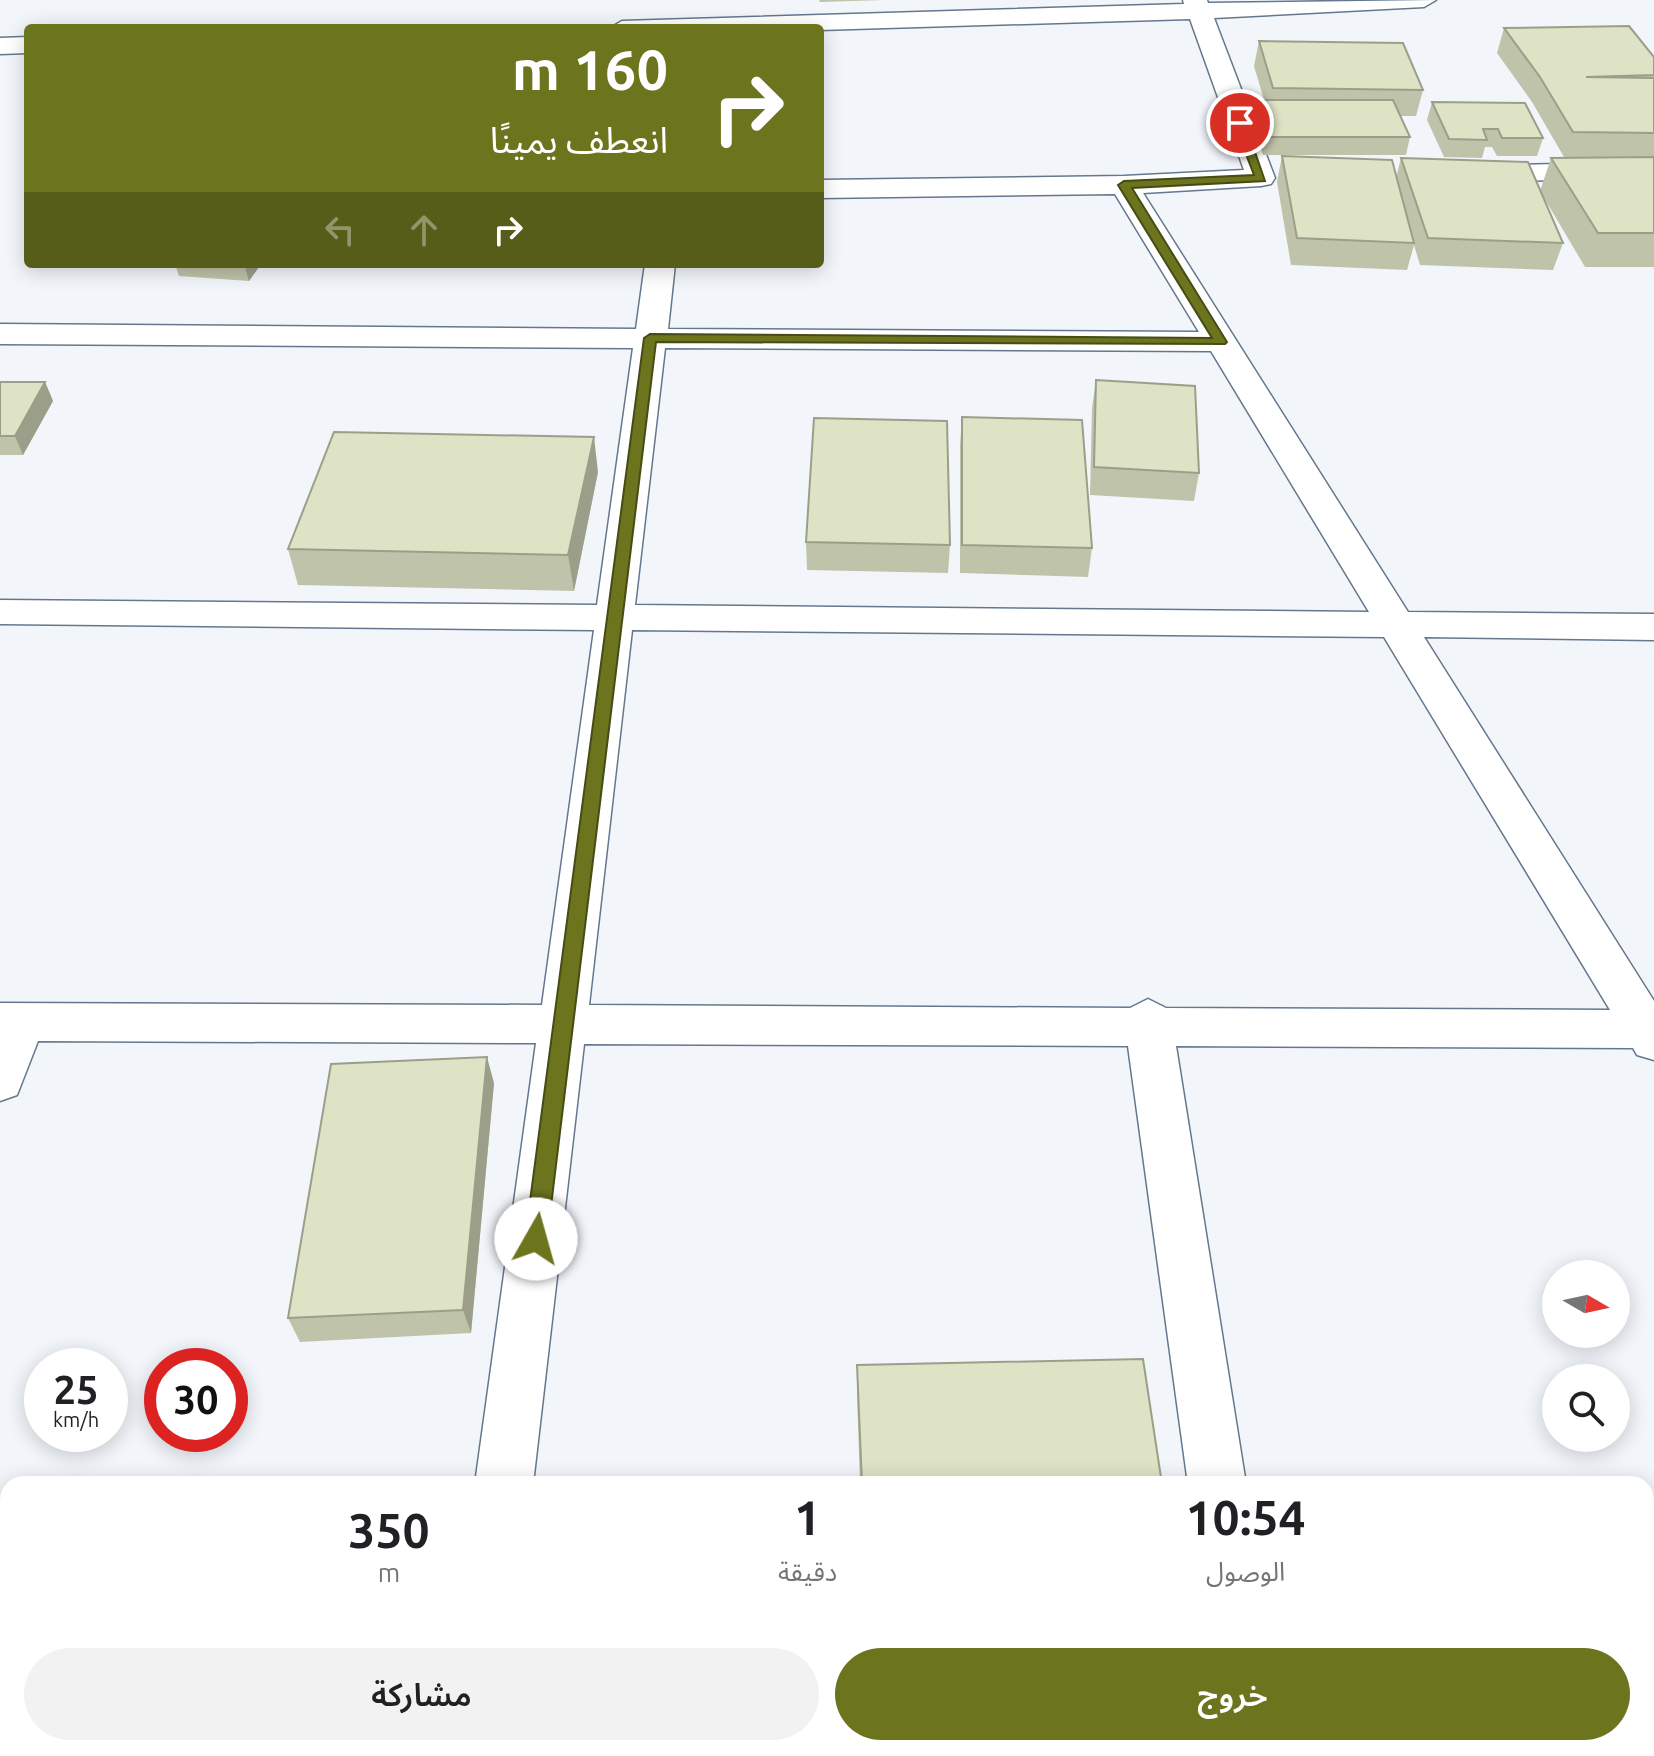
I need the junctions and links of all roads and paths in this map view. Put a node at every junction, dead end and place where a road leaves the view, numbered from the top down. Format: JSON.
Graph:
{"nodes":[{"id":1,"x":1424,"y":0,"type":"edge"},
{"id":2,"x":1196,"y":6,"type":"edge"},
{"id":3,"x":726,"y":24,"type":"edge"},
{"id":4,"x":24,"y":45,"type":"edge"},
{"id":5,"x":0,"y":46,"type":"edge"},
{"id":6,"x":1654,"y":170,"type":"edge"},
{"id":7,"x":1450,"y":174,"type":"edge"},
{"id":8,"x":1124,"y":185,"type":"junction"},
{"id":9,"x":824,"y":189,"type":"edge"},
{"id":10,"x":659,"y":268,"type":"edge"},
{"id":11,"x":0,"y":334,"type":"edge"},
{"id":12,"x":650,"y":338,"type":"junction"},
{"id":13,"x":1221,"y":342,"type":"junction"},
{"id":14,"x":0,"y":612,"type":"edge"},
{"id":15,"x":615,"y":618,"type":"junction"},
{"id":16,"x":1396,"y":625,"type":"junction"},
{"id":17,"x":1654,"y":627,"type":"edge"},
{"id":18,"x":10,"y":1022,"type":"edge"},
{"id":19,"x":1148,"y":1022,"type":"junction"},
{"id":20,"x":563,"y":1024,"type":"junction"},
{"id":21,"x":1652,"y":1033,"type":"edge"},
{"id":22,"x":0,"y":1081,"type":"edge"},
{"id":23,"x":505,"y":1476,"type":"edge"},
{"id":24,"x":1216,"y":1476,"type":"edge"}],
"edges":[{"from":1,"to":2,"type":"street"},
{"from":2,"to":3,"type":"street"},
{"from":2,"to":8,"type":"street"},
{"from":4,"to":5,"type":"street"},
{"from":6,"to":7,"type":"street"},
{"from":8,"to":9,"type":"street"},
{"from":8,"to":13,"type":"street"},
{"from":10,"to":12,"type":"street"},
{"from":11,"to":12,"type":"street"},
{"from":12,"to":13,"type":"street"},
{"from":12,"to":15,"type":"street"},
{"from":13,"to":16,"type":"street"},
{"from":14,"to":15,"type":"street"},
{"from":15,"to":16,"type":"street"},
{"from":15,"to":20,"type":"street"},
{"from":16,"to":17,"type":"street"},
{"from":16,"to":21,"type":"street"},
{"from":18,"to":20,"type":"street"},
{"from":18,"to":22,"type":"street"},
{"from":19,"to":20,"type":"street"},
{"from":19,"to":21,"type":"street"},
{"from":19,"to":24,"type":"street"},
{"from":20,"to":23,"type":"street"}]}
